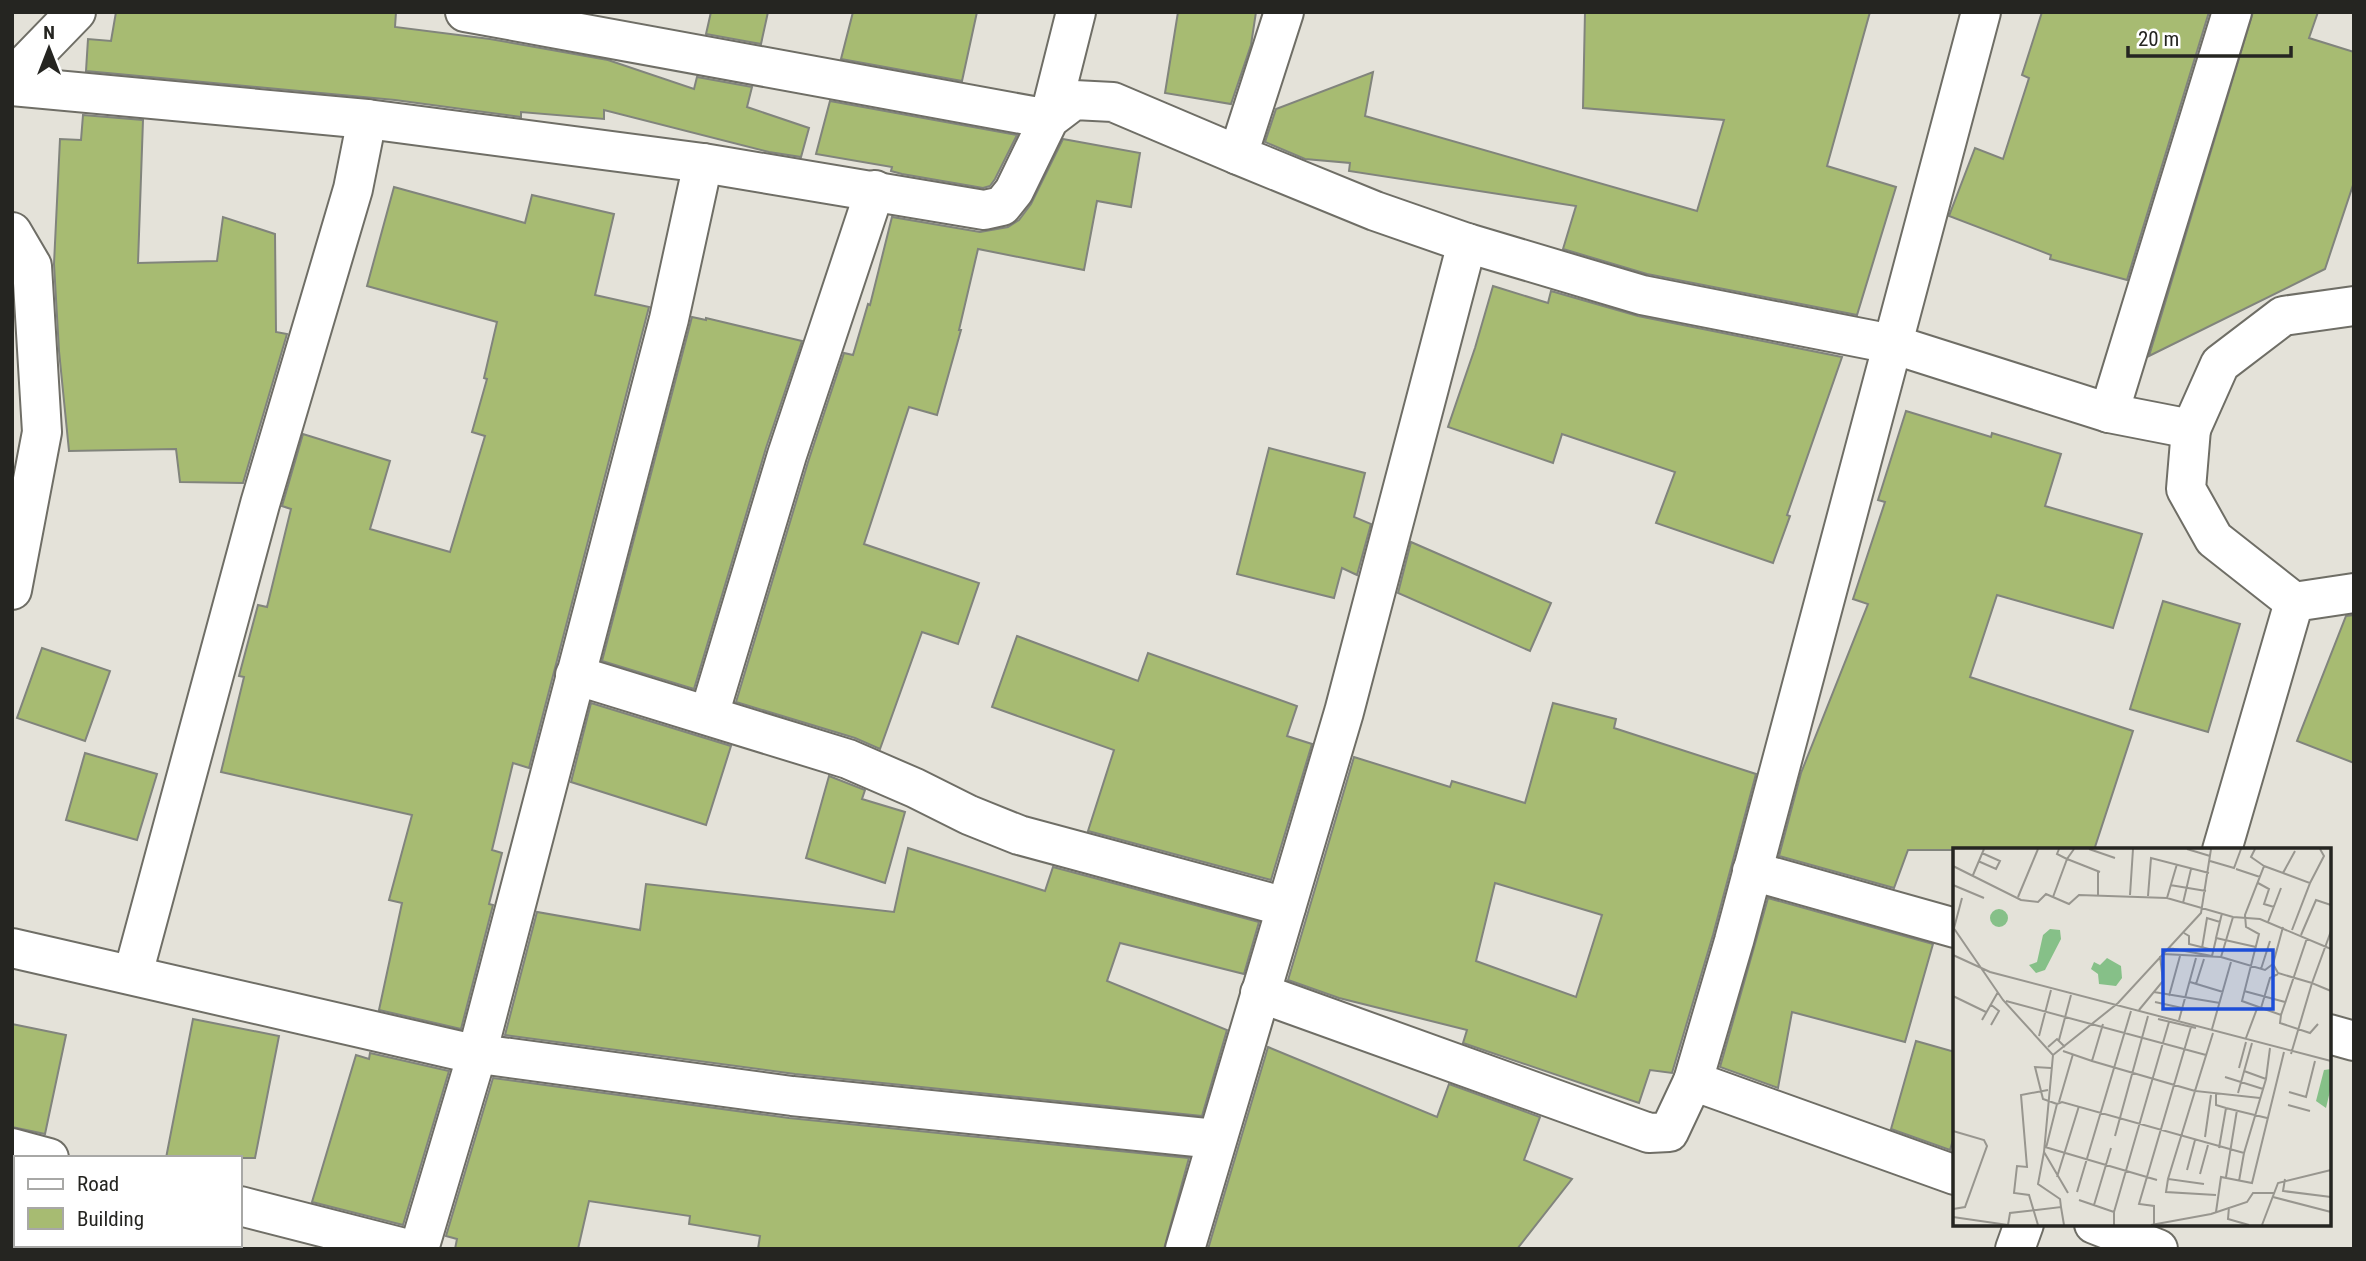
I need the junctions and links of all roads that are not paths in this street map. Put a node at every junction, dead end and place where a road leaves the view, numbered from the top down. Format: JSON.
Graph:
{"nodes":[{"id":1,"x":76,"y":12,"type":"edge"},
{"id":2,"x":465,"y":12,"type":"edge"},
{"id":3,"x":1076,"y":12,"type":"edge"},
{"id":4,"x":1284,"y":12,"type":"edge"},
{"id":5,"x":1981,"y":12,"type":"edge"},
{"id":6,"x":2232,"y":12,"type":"edge"},
{"id":7,"x":12,"y":78,"type":"edge"},
{"id":8,"x":12,"y":86,"type":"edge"},
{"id":9,"x":367,"y":119,"type":"junction"},
{"id":10,"x":1049,"y":119,"type":"junction"},
{"id":11,"x":1238,"y":155,"type":"junction"},
{"id":12,"x":703,"y":163,"type":"junction"},
{"id":13,"x":875,"y":190,"type":"junction"},
{"id":14,"x":12,"y":232,"type":"edge"},
{"id":15,"x":1467,"y":243,"type":"junction"},
{"id":16,"x":2354,"y":306,"type":"edge"},
{"id":17,"x":1892,"y":344,"type":"junction"},
{"id":18,"x":2109,"y":413,"type":"junction"},
{"id":19,"x":2191,"y":429,"type":"junction"},
{"id":20,"x":12,"y":590,"type":"edge"},
{"id":21,"x":2354,"y":593,"type":"edge"},
{"id":22,"x":2294,"y":602,"type":"junction"},
{"id":23,"x":575,"y":675,"type":"junction"},
{"id":24,"x":709,"y":715,"type":"junction"},
{"id":25,"x":2223,"y":848,"type":"edge"},
{"id":26,"x":1752,"y":871,"type":"junction"},
{"id":27,"x":1286,"y":907,"type":"junction"},
{"id":28,"x":1953,"y":927,"type":"edge"},
{"id":29,"x":12,"y":948,"type":"edge"},
{"id":30,"x":133,"y":974,"type":"junction"},
{"id":31,"x":1260,"y":993,"type":"junction"},
{"id":32,"x":2331,"y":1035,"type":"edge"},
{"id":33,"x":2354,"y":1041,"type":"edge"},
{"id":34,"x":477,"y":1054,"type":"junction"},
{"id":35,"x":1693,"y":1082,"type":"junction"},
{"id":36,"x":1216,"y":1139,"type":"junction"},
{"id":37,"x":12,"y":1148,"type":"edge"},
{"id":38,"x":42,"y":1156,"type":"edge"},
{"id":39,"x":1953,"y":1174,"type":"edge"},
{"id":40,"x":242,"y":1207,"type":"edge"},
{"id":41,"x":2023,"y":1226,"type":"edge"},
{"id":42,"x":2106,"y":1226,"type":"edge"},
{"id":43,"x":408,"y":1249,"type":"edge"},
{"id":44,"x":419,"y":1249,"type":"edge"},
{"id":45,"x":1185,"y":1249,"type":"edge"},
{"id":46,"x":2015,"y":1249,"type":"edge"},
{"id":47,"x":2158,"y":1249,"type":"edge"}],
"edges":[{"from":1,"to":7,"type":"street"},
{"from":2,"to":10,"type":"street"},
{"from":3,"to":10,"type":"street"},
{"from":4,"to":11,"type":"street"},
{"from":5,"to":17,"type":"street"},
{"from":6,"to":18,"type":"street"},
{"from":8,"to":9,"type":"street"},
{"from":9,"to":12,"type":"street"},
{"from":9,"to":30,"type":"street"},
{"from":10,"to":11,"type":"street"},
{"from":10,"to":13,"type":"street"},
{"from":11,"to":15,"type":"street"},
{"from":12,"to":13,"type":"street"},
{"from":12,"to":23,"type":"street"},
{"from":13,"to":24,"type":"street"},
{"from":14,"to":20,"type":"street"},
{"from":15,"to":17,"type":"street"},
{"from":15,"to":27,"type":"street"},
{"from":16,"to":19,"type":"street"},
{"from":17,"to":18,"type":"street"},
{"from":17,"to":26,"type":"street"},
{"from":18,"to":19,"type":"street"},
{"from":19,"to":22,"type":"street"},
{"from":21,"to":22,"type":"street"},
{"from":22,"to":25,"type":"street"},
{"from":23,"to":24,"type":"street"},
{"from":23,"to":34,"type":"street"},
{"from":24,"to":27,"type":"street"},
{"from":26,"to":28,"type":"street"},
{"from":26,"to":35,"type":"street"},
{"from":27,"to":31,"type":"street"},
{"from":29,"to":30,"type":"street"},
{"from":30,"to":34,"type":"street"},
{"from":31,"to":35,"type":"street"},
{"from":31,"to":36,"type":"street"},
{"from":32,"to":33,"type":"street"},
{"from":34,"to":36,"type":"street"},
{"from":34,"to":44,"type":"street"},
{"from":35,"to":39,"type":"street"},
{"from":36,"to":45,"type":"street"},
{"from":37,"to":38,"type":"street"},
{"from":40,"to":43,"type":"street"},
{"from":41,"to":46,"type":"street"},
{"from":42,"to":47,"type":"street"}]}
